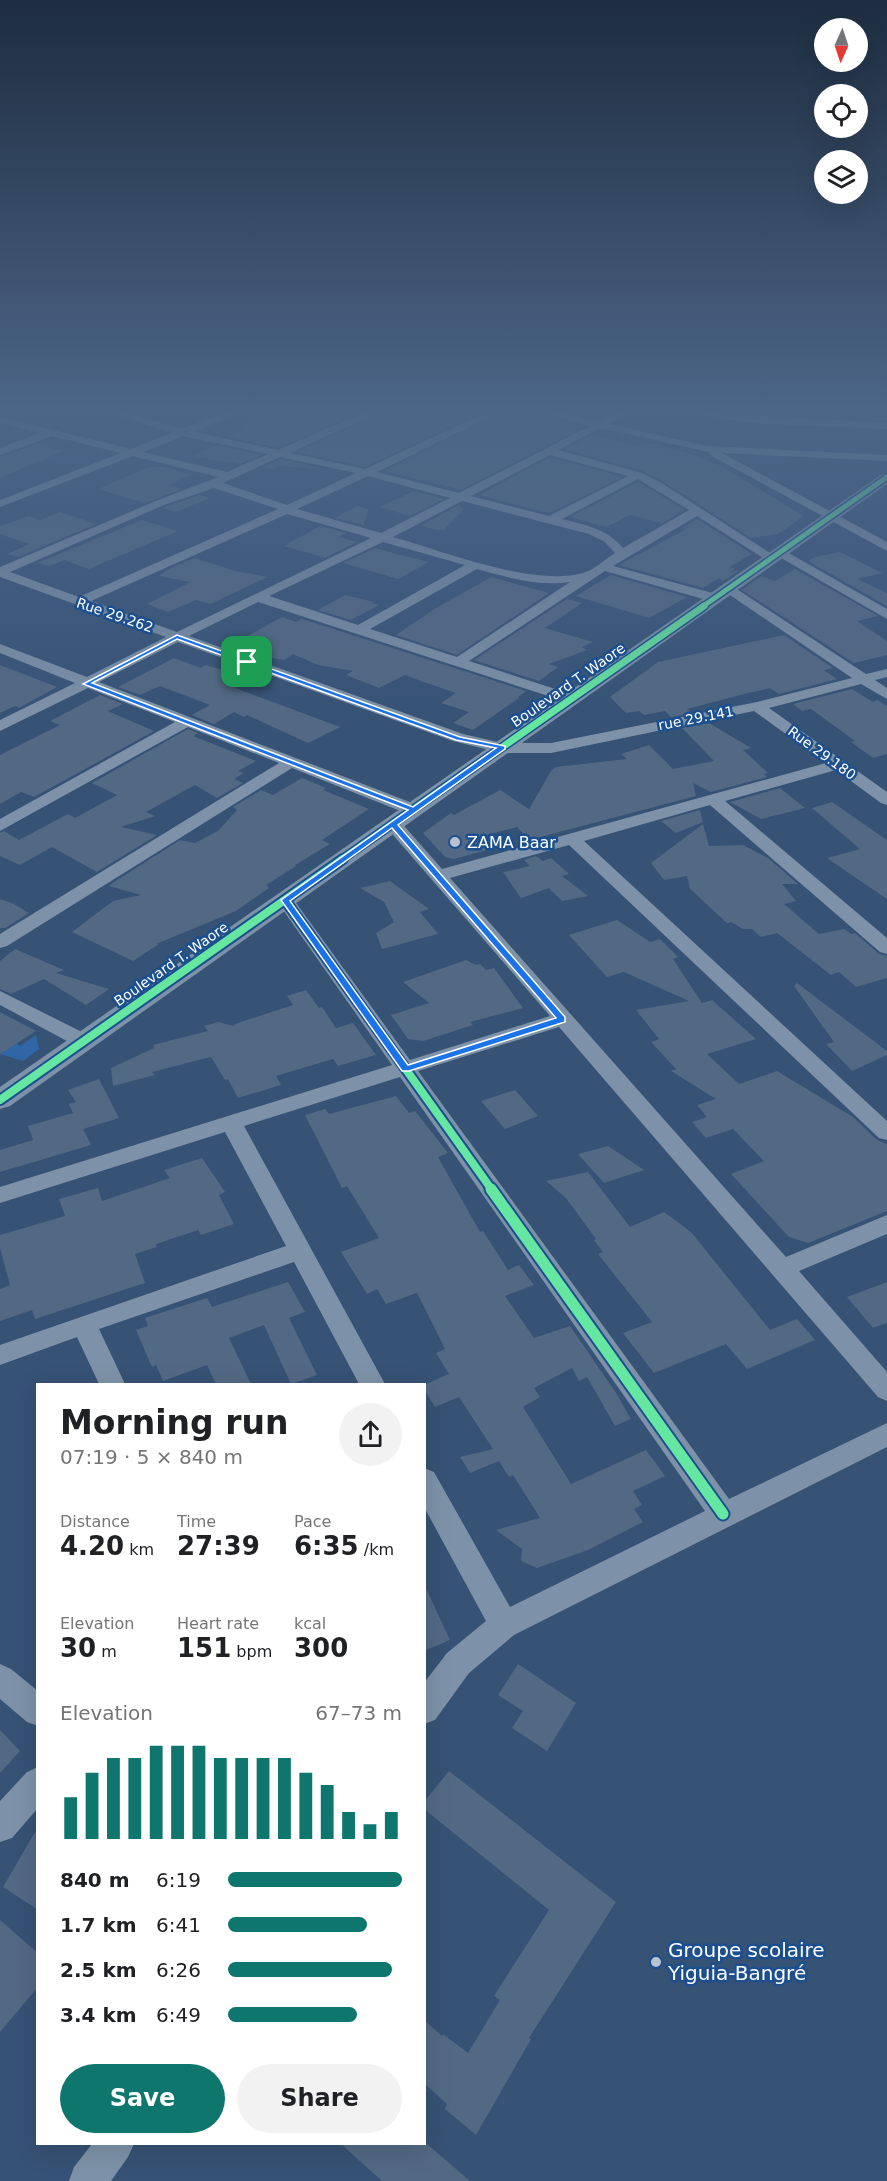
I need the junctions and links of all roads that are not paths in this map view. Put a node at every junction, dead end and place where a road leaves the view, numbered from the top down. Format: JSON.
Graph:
{"nodes":[{"id":1,"x":135,"y":514,"type":"edge"},
{"id":2,"x":277,"y":514,"type":"edge"},
{"id":3,"x":299,"y":514,"type":"edge"},
{"id":4,"x":427,"y":514,"type":"edge"},
{"id":5,"x":527,"y":514,"type":"edge"},
{"id":6,"x":562,"y":514,"type":"edge"},
{"id":7,"x":692,"y":514,"type":"edge"},
{"id":8,"x":702,"y":514,"type":"edge"},
{"id":9,"x":824,"y":514,"type":"edge"},
{"id":10,"x":835,"y":514,"type":"edge"},
{"id":11,"x":830,"y":517,"type":"junction"},
{"id":12,"x":550,"y":520,"type":"junction"},
{"id":13,"x":381,"y":538,"type":"junction"},
{"id":14,"x":887,"y":547,"type":"edge"},
{"id":15,"x":622,"y":554,"type":"junction"},
{"id":16,"x":776,"y":555,"type":"junction"},
{"id":17,"x":475,"y":565,"type":"junction"},
{"id":18,"x":604,"y":567,"type":"junction"},
{"id":19,"x":0,"y":572,"type":"edge"},
{"id":20,"x":589,"y":576,"type":"junction"},
{"id":21,"x":722,"y":593,"type":"junction"},
{"id":22,"x":257,"y":597,"type":"junction"},
{"id":23,"x":78,"y":602,"type":"junction"},
{"id":24,"x":887,"y":615,"type":"edge"},
{"id":25,"x":361,"y":629,"type":"junction"},
{"id":26,"x":177,"y":636,"type":"junction"},
{"id":27,"x":0,"y":648,"type":"edge"},
{"id":28,"x":459,"y":661,"type":"junction"},
{"id":29,"x":887,"y":673,"type":"edge"},
{"id":30,"x":862,"y":679,"type":"junction"},
{"id":31,"x":86,"y":684,"type":"junction"},
{"id":32,"x":887,"y":695,"type":"edge"},
{"id":33,"x":572,"y":699,"type":"junction"},
{"id":34,"x":757,"y":706,"type":"junction"},
{"id":35,"x":187,"y":721,"type":"junction"},
{"id":36,"x":0,"y":726,"type":"edge"},
{"id":37,"x":502,"y":747,"type":"junction"},
{"id":38,"x":291,"y":762,"type":"junction"},
{"id":39,"x":837,"y":765,"type":"junction"},
{"id":40,"x":713,"y":799,"type":"junction"},
{"id":41,"x":887,"y":800,"type":"edge"},
{"id":42,"x":414,"y":810,"type":"junction"},
{"id":43,"x":393,"y":824,"type":"junction"},
{"id":44,"x":0,"y":826,"type":"edge"},
{"id":45,"x":572,"y":839,"type":"junction"},
{"id":46,"x":438,"y":876,"type":"junction"},
{"id":47,"x":285,"y":900,"type":"junction"},
{"id":48,"x":0,"y":942,"type":"edge"},
{"id":49,"x":887,"y":948,"type":"edge"},
{"id":50,"x":0,"y":997,"type":"edge"},
{"id":51,"x":562,"y":1020,"type":"junction"},
{"id":52,"x":85,"y":1041,"type":"junction"},
{"id":53,"x":406,"y":1069,"type":"junction"},
{"id":54,"x":0,"y":1101,"type":"edge"},
{"id":55,"x":231,"y":1123,"type":"junction"},
{"id":56,"x":887,"y":1133,"type":"edge"},
{"id":57,"x":0,"y":1196,"type":"edge"},
{"id":58,"x":887,"y":1224,"type":"edge"},
{"id":59,"x":299,"y":1251,"type":"junction"},
{"id":60,"x":783,"y":1268,"type":"junction"},
{"id":61,"x":84,"y":1324,"type":"junction"},
{"id":62,"x":0,"y":1355,"type":"edge"},
{"id":63,"x":112,"y":1383,"type":"edge"},
{"id":64,"x":371,"y":1383,"type":"edge"},
{"id":65,"x":887,"y":1390,"type":"edge"},
{"id":66,"x":887,"y":1434,"type":"edge"},
{"id":67,"x":426,"y":1484,"type":"edge"},
{"id":68,"x":723,"y":1514,"type":"junction"},
{"id":69,"x":504,"y":1624,"type":"junction"},
{"id":70,"x":0,"y":1679,"type":"edge"},
{"id":71,"x":426,"y":1706,"type":"edge"},
{"id":72,"x":36,"y":1709,"type":"edge"},
{"id":73,"x":36,"y":1785,"type":"edge"},
{"id":74,"x":0,"y":1826,"type":"edge"},
{"id":75,"x":113,"y":2145,"type":"edge"},
{"id":76,"x":88,"y":2181,"type":"edge"}],
"edges":[{"from":1,"to":19,"type":"street"},
{"from":2,"to":23,"type":"street"},
{"from":3,"to":13,"type":"street"},
{"from":4,"to":13,"type":"street"},
{"from":5,"to":12,"type":"street"},
{"from":6,"to":12,"type":"street"},
{"from":7,"to":15,"type":"street"},
{"from":8,"to":16,"type":"street"},
{"from":9,"to":11,"type":"street"},
{"from":10,"to":11,"type":"street","name":"Boulevard T. Waore"},
{"from":11,"to":14,"type":"street"},
{"from":11,"to":16,"type":"street","name":"Boulevard T. Waore"},
{"from":12,"to":15,"type":"street"},
{"from":13,"to":17,"type":"street"},
{"from":13,"to":22,"type":"street"},
{"from":15,"to":18,"type":"street"},
{"from":16,"to":21,"type":"street","name":"Boulevard T. Waore"},
{"from":16,"to":24,"type":"street"},
{"from":17,"to":20,"type":"street"},
{"from":17,"to":25,"type":"street"},
{"from":18,"to":20,"type":"street"},
{"from":18,"to":21,"type":"street"},
{"from":19,"to":23,"type":"street","name":"Rue 29.262"},
{"from":20,"to":28,"type":"street"},
{"from":21,"to":30,"type":"street"},
{"from":21,"to":33,"type":"street","name":"Boulevard T. Waore"},
{"from":22,"to":25,"type":"street"},
{"from":22,"to":26,"type":"street"},
{"from":23,"to":26,"type":"street","name":"Rue 29.262"},
{"from":25,"to":28,"type":"street"},
{"from":26,"to":31,"type":"street"},
{"from":26,"to":37,"type":"street","name":"Rue 29.262"},
{"from":27,"to":31,"type":"street"},
{"from":28,"to":33,"type":"street"},
{"from":29,"to":30,"type":"street","name":"rue 29.141"},
{"from":30,"to":32,"type":"street"},
{"from":30,"to":34,"type":"street","name":"rue 29.141"},
{"from":31,"to":35,"type":"street"},
{"from":31,"to":36,"type":"street"},
{"from":33,"to":37,"type":"street","name":"Boulevard T. Waore"},
{"from":34,"to":37,"type":"street","name":"rue 29.141"},
{"from":34,"to":39,"type":"street","name":"Rue 29.180"},
{"from":35,"to":38,"type":"street"},
{"from":35,"to":44,"type":"street"},
{"from":37,"to":42,"type":"street","name":"Boulevard T. Waore"},
{"from":38,"to":42,"type":"street"},
{"from":38,"to":48,"type":"street"},
{"from":39,"to":40,"type":"street"},
{"from":39,"to":41,"type":"street","name":"Rue 29.180"},
{"from":40,"to":45,"type":"street"},
{"from":40,"to":49,"type":"street"},
{"from":42,"to":43,"type":"street","name":"Boulevard T. Waore"},
{"from":43,"to":46,"type":"street"},
{"from":43,"to":47,"type":"street","name":"Boulevard T. Waore"},
{"from":45,"to":46,"type":"street"},
{"from":45,"to":56,"type":"street"},
{"from":46,"to":51,"type":"street"},
{"from":47,"to":52,"type":"street","name":"Boulevard T. Waore"},
{"from":47,"to":53,"type":"street"},
{"from":50,"to":52,"type":"street"},
{"from":51,"to":53,"type":"street"},
{"from":51,"to":60,"type":"street"},
{"from":52,"to":54,"type":"street","name":"Boulevard T. Waore"},
{"from":53,"to":55,"type":"street"},
{"from":53,"to":68,"type":"street"},
{"from":55,"to":57,"type":"street"},
{"from":55,"to":59,"type":"street"},
{"from":58,"to":60,"type":"street"},
{"from":59,"to":61,"type":"street"},
{"from":59,"to":64,"type":"street"},
{"from":60,"to":65,"type":"street"},
{"from":61,"to":62,"type":"street"},
{"from":61,"to":63,"type":"street"},
{"from":66,"to":68,"type":"street"},
{"from":67,"to":69,"type":"street"},
{"from":68,"to":69,"type":"street"},
{"from":69,"to":71,"type":"street"},
{"from":70,"to":72,"type":"street"},
{"from":73,"to":74,"type":"street"},
{"from":75,"to":76,"type":"street"}]}
